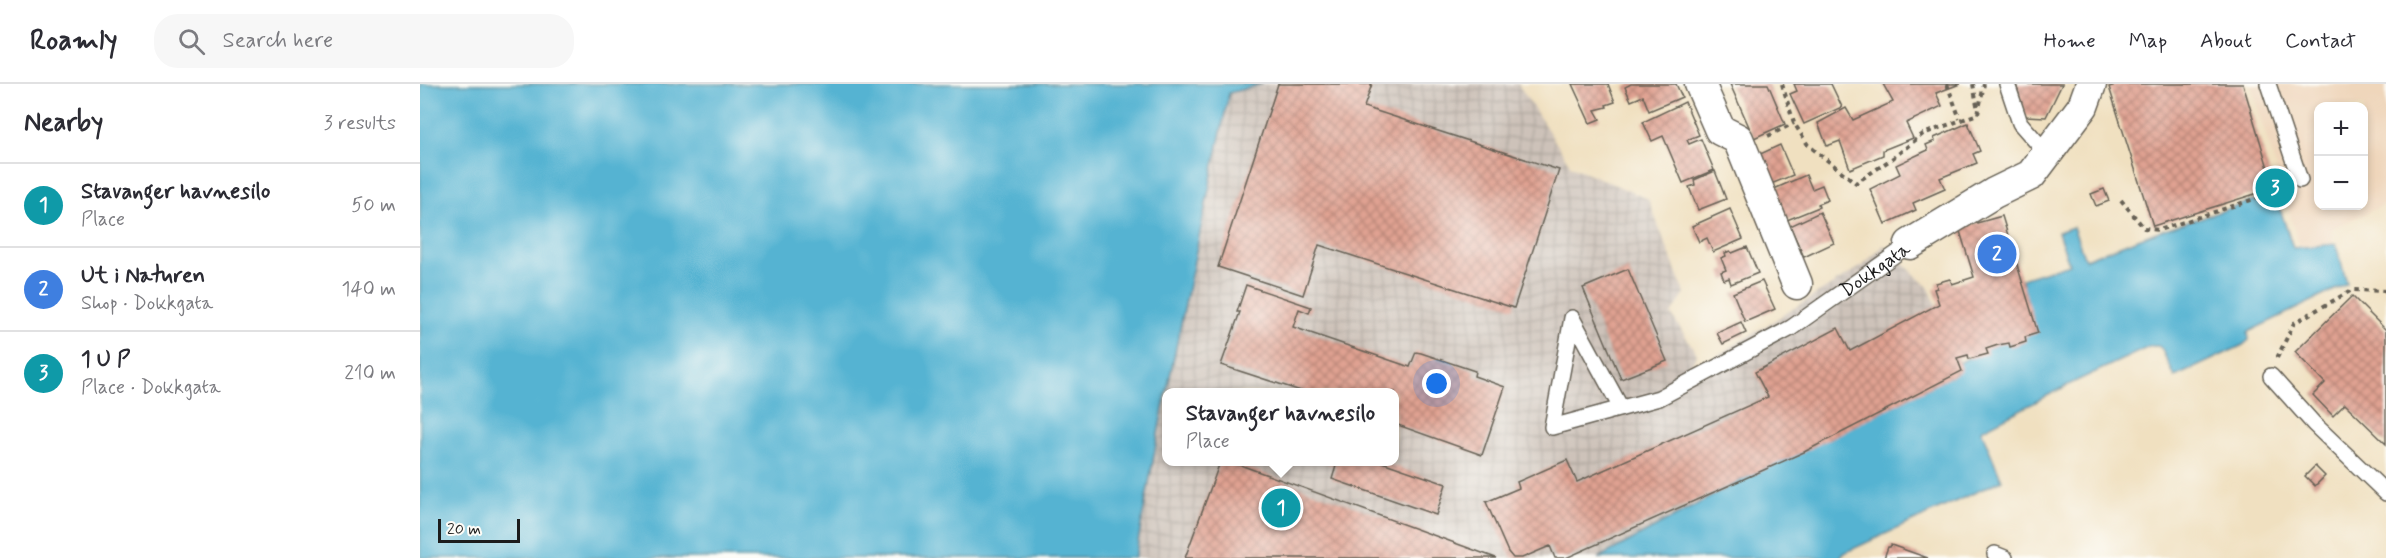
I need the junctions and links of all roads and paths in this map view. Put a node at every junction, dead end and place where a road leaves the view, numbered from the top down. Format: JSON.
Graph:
{"nodes":[{"id":1,"x":1700,"y":84,"type":"edge"},
{"id":2,"x":1782,"y":84,"type":"edge"},
{"id":3,"x":1947,"y":84,"type":"edge"},
{"id":4,"x":1973,"y":84,"type":"edge"},
{"id":5,"x":1984,"y":84,"type":"edge"},
{"id":6,"x":2007,"y":84,"type":"edge"},
{"id":7,"x":2091,"y":84,"type":"edge"},
{"id":8,"x":2268,"y":84,"type":"edge"},
{"id":9,"x":1978,"y":114,"type":"junction"},
{"id":10,"x":1960,"y":118,"type":"junction"},
{"id":11,"x":2047,"y":154,"type":"junction"},
{"id":12,"x":2300,"y":180,"type":"joint"},
{"id":13,"x":2121,"y":200,"type":"dead end"},
{"id":14,"x":1910,"y":244,"type":"joint"},
{"id":15,"x":1797,"y":284,"type":"dead end"},
{"id":16,"x":2386,"y":291,"type":"edge"},
{"id":17,"x":2271,"y":376,"type":"joint"},
{"id":18,"x":1621,"y":408,"type":"junction"},
{"id":19,"x":2386,"y":493,"type":"edge"}],
"edges":[{"from":1,"to":15,"type":"street"},
{"from":2,"to":10,"type":"path"},
{"from":3,"to":10,"type":"path"},
{"from":4,"to":9,"type":"path"},
{"from":5,"to":9,"type":"path"},
{"from":6,"to":11,"type":"lane"},
{"from":7,"to":11,"type":"street","name":"Dokkgata"},
{"from":8,"to":12,"type":"lane"},
{"from":9,"to":10,"type":"path"},
{"from":11,"to":14,"type":"street","name":"Dokkgata"},
{"from":12,"to":13,"type":"path"},
{"from":14,"to":18,"type":"lane","name":"Dokkgata"},
{"from":16,"to":17,"type":"path"},
{"from":17,"to":19,"type":"lane"},
{"from":18,"to":18,"type":"lane","name":"Dokkgata"}]}
